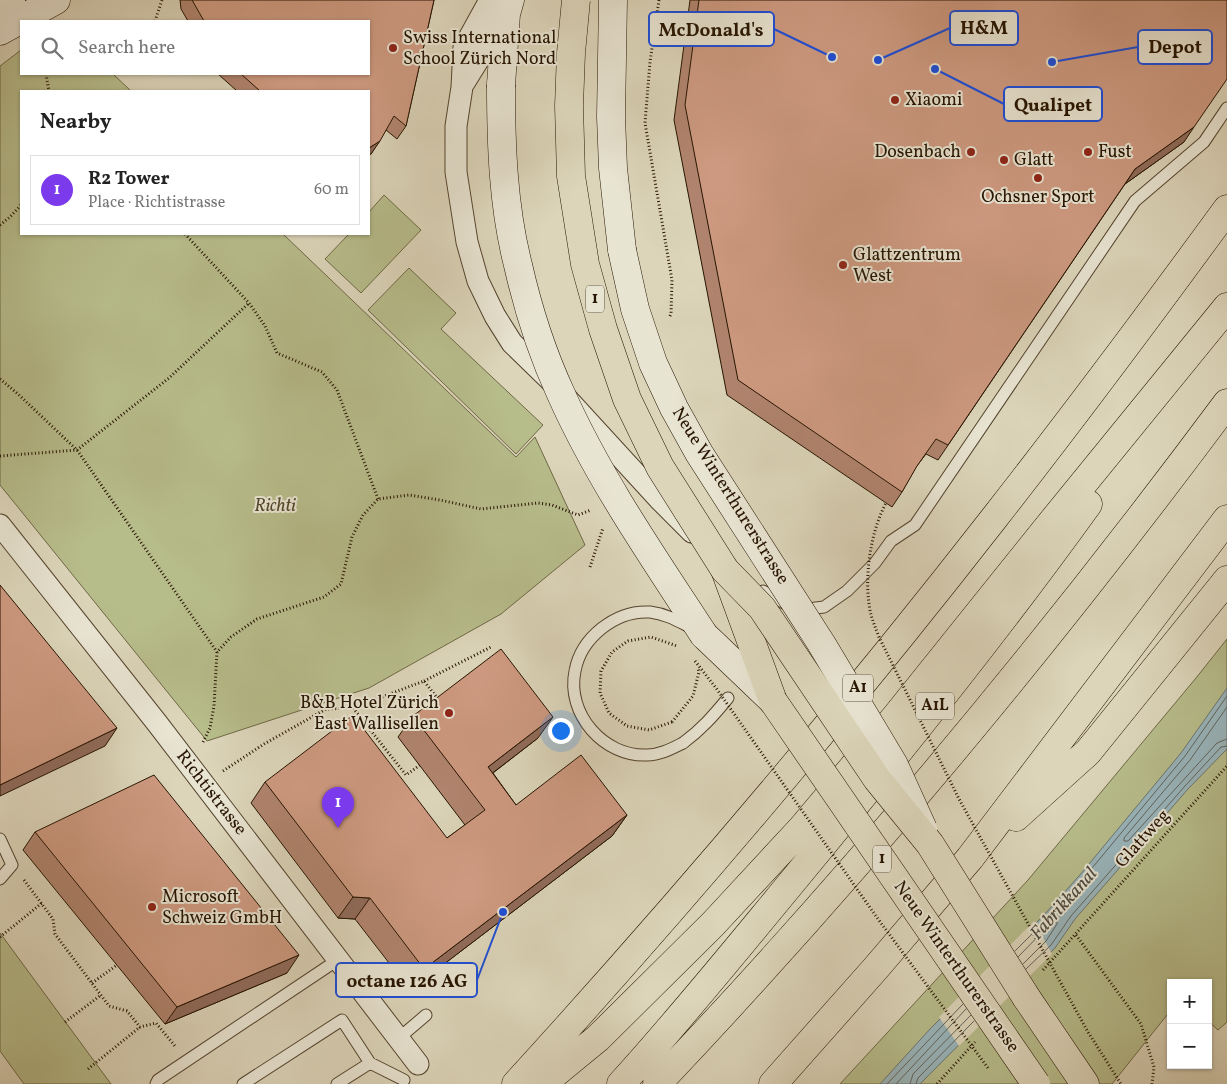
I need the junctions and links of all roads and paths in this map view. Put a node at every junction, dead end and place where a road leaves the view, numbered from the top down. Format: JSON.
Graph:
{"nodes":[{"id":1,"x":11,"y":0,"type":"edge"},
{"id":2,"x":56,"y":0,"type":"edge"},
{"id":3,"x":162,"y":0,"type":"edge"},
{"id":4,"x":576,"y":0,"type":"edge"},
{"id":5,"x":613,"y":0,"type":"edge"},
{"id":6,"x":659,"y":0,"type":"edge"},
{"id":7,"x":502,"y":5,"type":"edge"},
{"id":8,"x":0,"y":8,"type":"edge"},
{"id":9,"x":21,"y":20,"type":"edge"},
{"id":10,"x":155,"y":20,"type":"edge"},
{"id":11,"x":20,"y":21,"type":"edge"},
{"id":12,"x":0,"y":32,"type":"edge"},
{"id":13,"x":650,"y":62,"type":"dead end"},
{"id":14,"x":46,"y":75,"type":"edge"},
{"id":15,"x":49,"y":90,"type":"edge"},
{"id":16,"x":1227,"y":108,"type":"edge"},
{"id":17,"x":20,"y":206,"type":"edge"},
{"id":18,"x":1227,"y":209,"type":"edge"},
{"id":19,"x":0,"y":225,"type":"edge"},
{"id":20,"x":186,"y":235,"type":"edge"},
{"id":21,"x":249,"y":303,"type":"junction"},
{"id":22,"x":1227,"y":308,"type":"edge"},
{"id":23,"x":0,"y":380,"type":"edge"},
{"id":24,"x":1227,"y":403,"type":"edge"},
{"id":25,"x":77,"y":450,"type":"junction"},
{"id":26,"x":0,"y":456,"type":"edge"},
{"id":27,"x":890,"y":495,"type":"edge"},
{"id":28,"x":378,"y":499,"type":"junction"},
{"id":29,"x":593,"y":509,"type":"dead end"},
{"id":30,"x":1227,"y":519,"type":"edge"},
{"id":31,"x":604,"y":524,"type":"dead end"},
{"id":32,"x":0,"y":525,"type":"edge"},
{"id":33,"x":590,"y":567,"type":"dead end"},
{"id":34,"x":725,"y":570,"type":"junction"},
{"id":35,"x":1227,"y":580,"type":"edge"},
{"id":36,"x":763,"y":591,"type":"joint"},
{"id":37,"x":491,"y":647,"type":"dead end"},
{"id":38,"x":693,"y":648,"type":"junction"},
{"id":39,"x":217,"y":652,"type":"junction"},
{"id":40,"x":424,"y":681,"type":"junction"},
{"id":41,"x":728,"y":698,"type":"dead end"},
{"id":42,"x":773,"y":701,"type":"junction"},
{"id":43,"x":442,"y":704,"type":"edge"},
{"id":44,"x":353,"y":708,"type":"junction"},
{"id":45,"x":672,"y":722,"type":"dead end"},
{"id":46,"x":190,"y":765,"type":"junction"},
{"id":47,"x":420,"y":765,"type":"edge"},
{"id":48,"x":1227,"y":766,"type":"edge"},
{"id":49,"x":204,"y":784,"type":"junction"},
{"id":50,"x":0,"y":839,"type":"edge"},
{"id":51,"x":930,"y":844,"type":"junction"},
{"id":52,"x":970,"y":858,"type":"junction"},
{"id":53,"x":12,"y":865,"type":"junction"},
{"id":54,"x":0,"y":878,"type":"edge"},
{"id":55,"x":42,"y":904,"type":"junction"},
{"id":56,"x":1076,"y":935,"type":"junction"},
{"id":57,"x":0,"y":937,"type":"edge"},
{"id":58,"x":339,"y":960,"type":"junction"},
{"id":59,"x":117,"y":965,"type":"edge"},
{"id":60,"x":1038,"y":976,"type":"dead end"},
{"id":61,"x":92,"y":984,"type":"junction"},
{"id":62,"x":101,"y":995,"type":"junction"},
{"id":63,"x":426,"y":1015,"type":"dead end"},
{"id":64,"x":66,"y":1022,"type":"dead end"},
{"id":65,"x":140,"y":1027,"type":"junction"},
{"id":66,"x":981,"y":1036,"type":"dead end"},
{"id":67,"x":399,"y":1038,"type":"junction"},
{"id":68,"x":177,"y":1048,"type":"dead end"},
{"id":69,"x":370,"y":1063,"type":"junction"},
{"id":70,"x":418,"y":1064,"type":"joint"},
{"id":71,"x":88,"y":1068,"type":"dead end"},
{"id":72,"x":994,"y":1076,"type":"dead end"},
{"id":73,"x":402,"y":1082,"type":"edge"},
{"id":74,"x":156,"y":1084,"type":"edge"},
{"id":75,"x":243,"y":1084,"type":"edge"},
{"id":76,"x":337,"y":1084,"type":"edge"},
{"id":77,"x":516,"y":1084,"type":"edge"},
{"id":78,"x":542,"y":1084,"type":"edge"},
{"id":79,"x":621,"y":1084,"type":"edge"},
{"id":80,"x":657,"y":1084,"type":"edge"},
{"id":81,"x":773,"y":1084,"type":"edge"},
{"id":82,"x":937,"y":1084,"type":"edge"},
{"id":83,"x":1036,"y":1084,"type":"edge"},
{"id":84,"x":1085,"y":1084,"type":"edge"},
{"id":85,"x":1121,"y":1084,"type":"edge"},
{"id":86,"x":1152,"y":1084,"type":"edge"}],
"edges":[{"from":1,"to":8,"type":"main road"},
{"from":2,"to":9,"type":"main road"},
{"from":3,"to":10,"type":"path"},
{"from":4,"to":34,"type":"main road","name":"Neue Winterthurerstrasse","number":"1","bridge":true},
{"from":5,"to":51,"type":"main road","name":"Neue Winterthurerstrasse","bridge":true},
{"from":6,"to":13,"type":"path"},
{"from":7,"to":36,"type":"street"},
{"from":7,"to":38,"type":"main road","name":"Neue Winterthurerstrasse","bridge":true},
{"from":11,"to":12,"type":"main road"},
{"from":14,"to":15,"type":"path"},
{"from":16,"to":36,"type":"lane"},
{"from":17,"to":19,"type":"path"},
{"from":18,"to":77,"type":"main road","number":"A1"},
{"from":20,"to":21,"type":"path"},
{"from":21,"to":25,"type":"path"},
{"from":21,"to":28,"type":"path"},
{"from":22,"to":78,"type":"main road"},
{"from":22,"to":79,"type":"main road","number":"A1L"},
{"from":23,"to":25,"type":"path"},
{"from":24,"to":80,"type":"main road","number":"A1L"},
{"from":25,"to":26,"type":"path"},
{"from":25,"to":39,"type":"path"},
{"from":27,"to":85,"type":"path","bridge":true},
{"from":28,"to":29,"type":"path"},
{"from":28,"to":39,"type":"path"},
{"from":30,"to":52,"type":"main road"},
{"from":31,"to":33,"type":"path"},
{"from":32,"to":46,"type":"street","name":"Richtistrasse"},
{"from":34,"to":42,"type":"main road","name":"Neue Winterthurerstrasse","number":"1","bridge":true},
{"from":34,"to":51,"type":"main road","name":"Neue Winterthurerstrasse","number":"1","bridge":true},
{"from":35,"to":52,"type":"main road"},
{"from":37,"to":40,"type":"path"},
{"from":38,"to":41,"type":"lane","bridge":true},
{"from":38,"to":42,"type":"main road","name":"Neue Winterthurerstrasse"},
{"from":38,"to":45,"type":"path","bridge":true},
{"from":38,"to":72,"type":"path","bridge":true},
{"from":39,"to":46,"type":"path"},
{"from":40,"to":43,"type":"path"},
{"from":40,"to":44,"type":"path"},
{"from":42,"to":83,"type":"main road","name":"Neue Winterthurerstrasse","number":"1","bridge":true},
{"from":44,"to":47,"type":"path"},
{"from":44,"to":49,"type":"path"},
{"from":46,"to":49,"type":"street","name":"Richtistrasse"},
{"from":48,"to":56,"type":"path","name":"Glattweg"},
{"from":49,"to":58,"type":"street","name":"Richtistrasse"},
{"from":50,"to":53,"type":"lane"},
{"from":51,"to":84,"type":"main road","name":"Neue Winterthurerstrasse","number":"1","bridge":true},
{"from":52,"to":81,"type":"main road"},
{"from":53,"to":54,"type":"lane"},
{"from":53,"to":55,"type":"path"},
{"from":55,"to":57,"type":"path"},
{"from":55,"to":61,"type":"path"},
{"from":56,"to":60,"type":"path","name":"Glattweg"},
{"from":56,"to":86,"type":"path"},
{"from":58,"to":67,"type":"street","name":"Richtistrasse"},
{"from":58,"to":74,"type":"lane"},
{"from":59,"to":61,"type":"path"},
{"from":61,"to":62,"type":"path"},
{"from":62,"to":64,"type":"path"},
{"from":62,"to":65,"type":"path"},
{"from":63,"to":67,"type":"lane"},
{"from":65,"to":68,"type":"path"},
{"from":65,"to":71,"type":"path"},
{"from":66,"to":82,"type":"path"},
{"from":67,"to":70,"type":"street","name":"Richtistrasse"},
{"from":69,"to":73,"type":"lane"},
{"from":69,"to":75,"type":"lane"},
{"from":69,"to":76,"type":"lane"},
{"from":70,"to":73,"type":"lane"}]}
